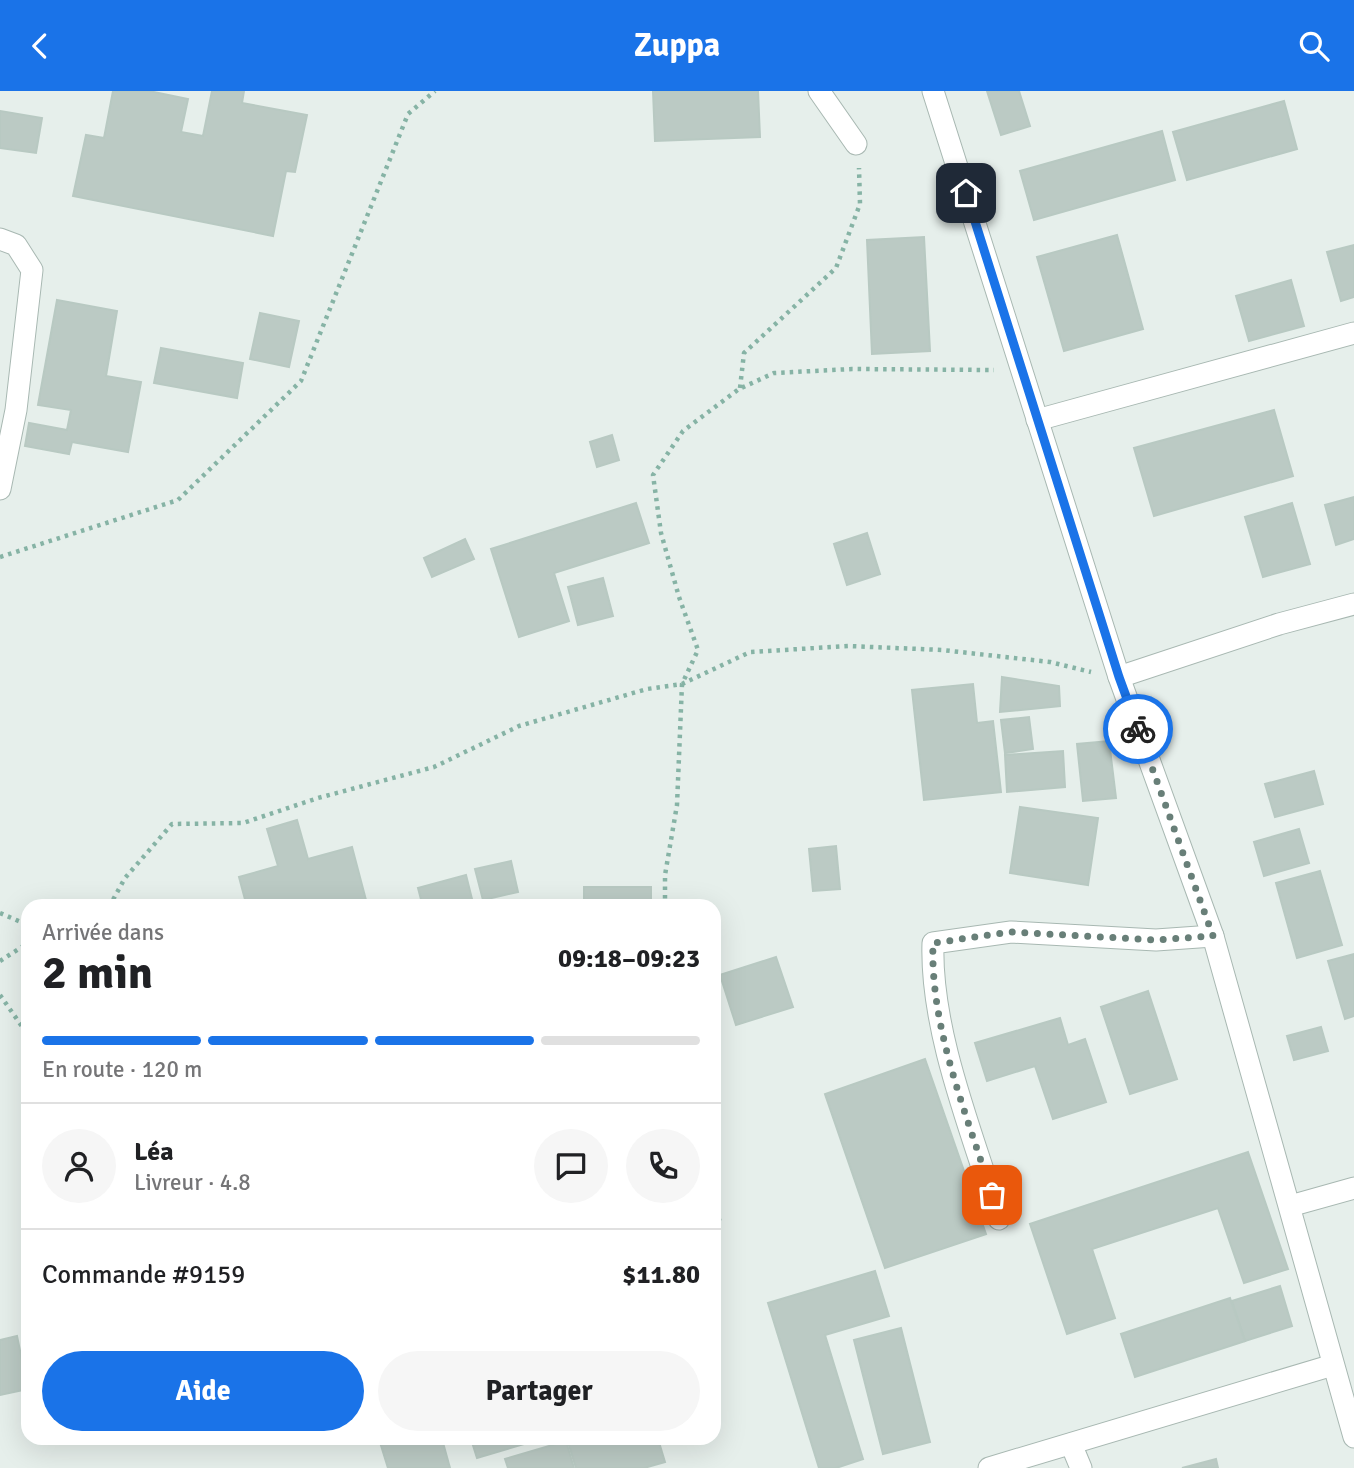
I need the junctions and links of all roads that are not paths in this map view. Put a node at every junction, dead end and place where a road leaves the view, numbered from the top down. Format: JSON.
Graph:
{"nodes":[{"id":1,"x":818,"y":91,"type":"edge"},
{"id":2,"x":933,"y":91,"type":"edge"},
{"id":3,"x":856,"y":144,"type":"road end"},
{"id":4,"x":0,"y":239,"type":"edge"},
{"id":5,"x":1354,"y":333,"type":"edge"},
{"id":6,"x":1037,"y":420,"type":"junction"},
{"id":7,"x":0,"y":489,"type":"edge"},
{"id":8,"x":1354,"y":604,"type":"edge"},
{"id":9,"x":1119,"y":677,"type":"junction"},
{"id":10,"x":1213,"y":936,"type":"junction"},
{"id":11,"x":1354,"y":1188,"type":"edge"},
{"id":12,"x":1290,"y":1206,"type":"junction"},
{"id":13,"x":999,"y":1219,"type":"dead end"},
{"id":14,"x":1334,"y":1365,"type":"junction"},
{"id":15,"x":1354,"y":1437,"type":"edge"},
{"id":16,"x":1071,"y":1444,"type":"junction"},
{"id":17,"x":989,"y":1468,"type":"edge"},
{"id":18,"x":1082,"y":1468,"type":"edge"}],
"edges":[{"from":1,"to":3,"type":"street"},
{"from":2,"to":6,"type":"street"},
{"from":4,"to":7,"type":"street"},
{"from":5,"to":6,"type":"street"},
{"from":6,"to":9,"type":"street"},
{"from":8,"to":9,"type":"street"},
{"from":9,"to":10,"type":"street"},
{"from":10,"to":12,"type":"street"},
{"from":10,"to":13,"type":"street"},
{"from":11,"to":12,"type":"street"},
{"from":12,"to":14,"type":"street"},
{"from":14,"to":15,"type":"street"},
{"from":14,"to":16,"type":"street"},
{"from":16,"to":17,"type":"street"},
{"from":16,"to":18,"type":"street"}]}
